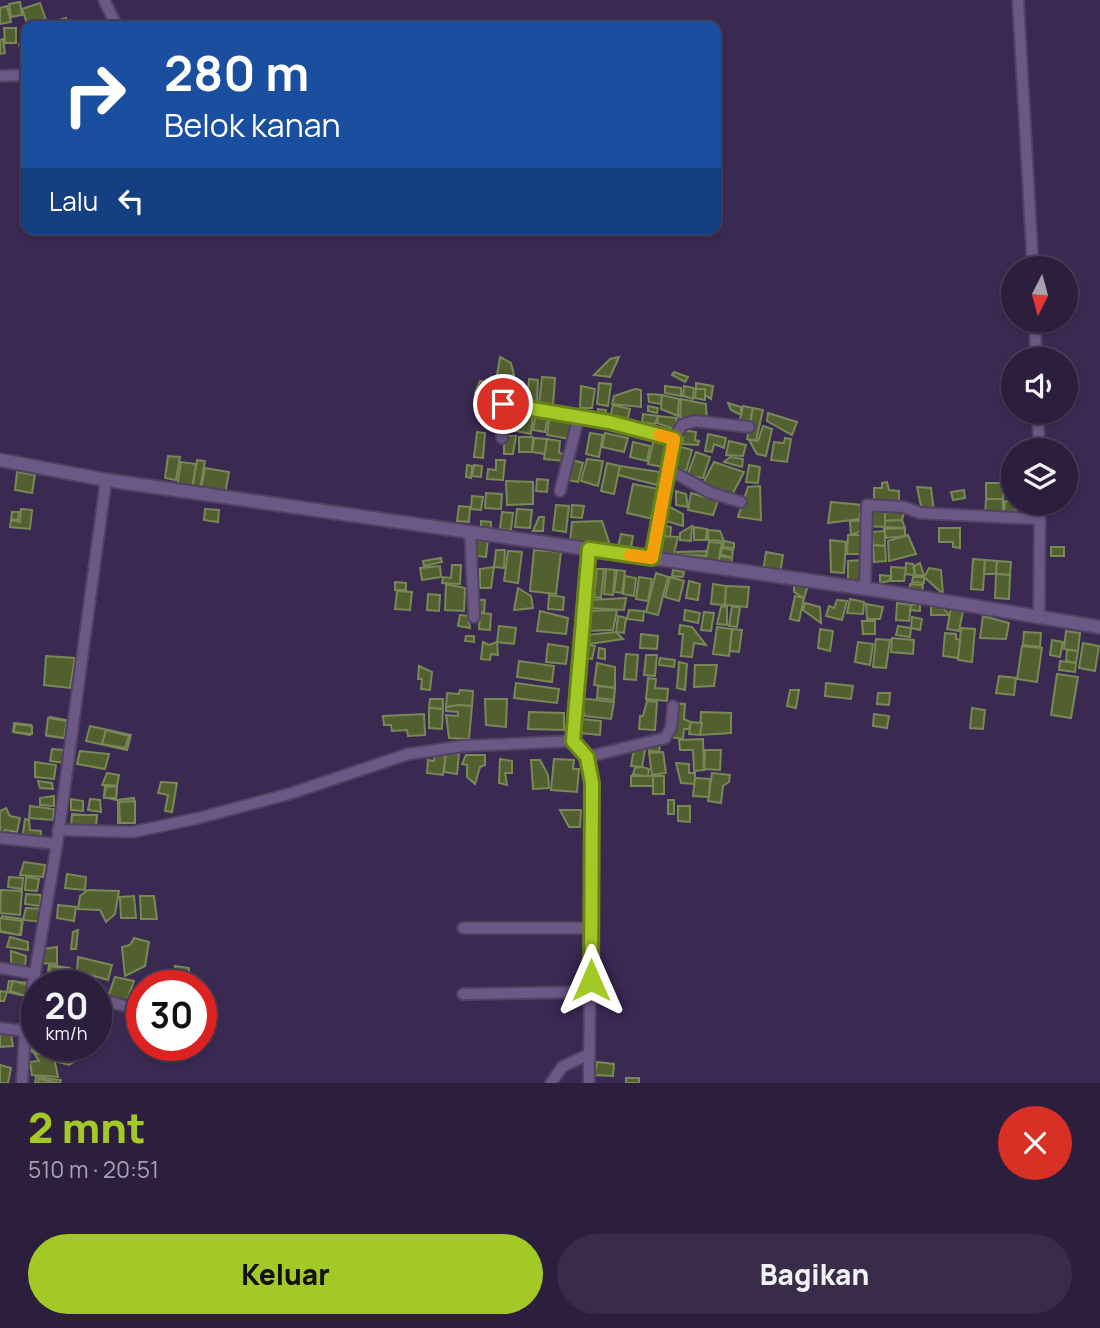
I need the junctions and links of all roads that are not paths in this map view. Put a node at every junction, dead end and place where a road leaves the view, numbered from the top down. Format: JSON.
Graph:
{"nodes":[{"id":1,"x":104,"y":0,"type":"edge"},
{"id":2,"x":1018,"y":0,"type":"edge"},
{"id":3,"x":114,"y":21,"type":"edge"},
{"id":4,"x":21,"y":75,"type":"edge"},
{"id":5,"x":0,"y":76,"type":"edge"},
{"id":6,"x":1032,"y":256,"type":"edge"},
{"id":7,"x":502,"y":384,"type":"dead end"},
{"id":8,"x":503,"y":404,"type":"junction"},
{"id":9,"x":579,"y":416,"type":"junction"},
{"id":10,"x":749,"y":426,"type":"dead end"},
{"id":11,"x":502,"y":438,"type":"dead end"},
{"id":12,"x":674,"y":439,"type":"junction"},
{"id":13,"x":0,"y":460,"type":"edge"},
{"id":14,"x":669,"y":470,"type":"junction"},
{"id":15,"x":106,"y":480,"type":"junction"},
{"id":16,"x":560,"y":491,"type":"dead end"},
{"id":17,"x":741,"y":502,"type":"dead end"},
{"id":18,"x":1040,"y":515,"type":"edge"},
{"id":19,"x":1040,"y":519,"type":"junction"},
{"id":20,"x":470,"y":531,"type":"junction"},
{"id":21,"x":589,"y":549,"type":"junction"},
{"id":22,"x":652,"y":558,"type":"junction"},
{"id":23,"x":865,"y":589,"type":"junction"},
{"id":24,"x":474,"y":617,"type":"dead end"},
{"id":25,"x":1039,"y":617,"type":"junction"},
{"id":26,"x":1100,"y":627,"type":"edge"},
{"id":27,"x":673,"y":705,"type":"dead end"},
{"id":28,"x":573,"y":741,"type":"junction"},
{"id":29,"x":587,"y":757,"type":"junction"},
{"id":30,"x":58,"y":830,"type":"junction"},
{"id":31,"x":0,"y":838,"type":"edge"},
{"id":32,"x":57,"y":844,"type":"junction"},
{"id":33,"x":463,"y":928,"type":"dead end"},
{"id":34,"x":591,"y":928,"type":"junction"},
{"id":35,"x":0,"y":968,"type":"edge"},
{"id":36,"x":36,"y":970,"type":"edge"},
{"id":37,"x":21,"y":974,"type":"edge"},
{"id":38,"x":590,"y":992,"type":"junction"},
{"id":39,"x":463,"y":994,"type":"dead end"},
{"id":40,"x":0,"y":1028,"type":"edge"},
{"id":41,"x":21,"y":1031,"type":"edge"},
{"id":42,"x":589,"y":1054,"type":"junction"},
{"id":43,"x":23,"y":1061,"type":"edge"},
{"id":44,"x":22,"y":1083,"type":"edge"},
{"id":45,"x":551,"y":1083,"type":"edge"},
{"id":46,"x":589,"y":1083,"type":"edge"}],
"edges":[{"from":1,"to":3,"type":"street"},
{"from":2,"to":6,"type":"street"},
{"from":4,"to":5,"type":"street"},
{"from":7,"to":8,"type":"street"},
{"from":8,"to":9,"type":"street"},
{"from":8,"to":11,"type":"street"},
{"from":9,"to":12,"type":"street"},
{"from":9,"to":16,"type":"street"},
{"from":10,"to":12,"type":"street"},
{"from":12,"to":14,"type":"street"},
{"from":13,"to":15,"type":"street"},
{"from":14,"to":17,"type":"street"},
{"from":14,"to":22,"type":"street"},
{"from":15,"to":20,"type":"street"},
{"from":15,"to":30,"type":"street"},
{"from":18,"to":19,"type":"street"},
{"from":19,"to":23,"type":"street"},
{"from":19,"to":25,"type":"street"},
{"from":20,"to":21,"type":"street"},
{"from":20,"to":24,"type":"street"},
{"from":21,"to":22,"type":"street"},
{"from":21,"to":28,"type":"street"},
{"from":22,"to":23,"type":"street"},
{"from":23,"to":25,"type":"street"},
{"from":25,"to":26,"type":"street"},
{"from":27,"to":29,"type":"street"},
{"from":28,"to":29,"type":"street"},
{"from":28,"to":30,"type":"street"},
{"from":29,"to":34,"type":"street"},
{"from":30,"to":32,"type":"street"},
{"from":31,"to":32,"type":"street"},
{"from":32,"to":36,"type":"street"},
{"from":33,"to":34,"type":"street"},
{"from":34,"to":38,"type":"street"},
{"from":35,"to":37,"type":"street"},
{"from":38,"to":39,"type":"street"},
{"from":38,"to":42,"type":"street"},
{"from":40,"to":41,"type":"street"},
{"from":42,"to":45,"type":"street"},
{"from":42,"to":46,"type":"street"},
{"from":43,"to":44,"type":"street"}]}
